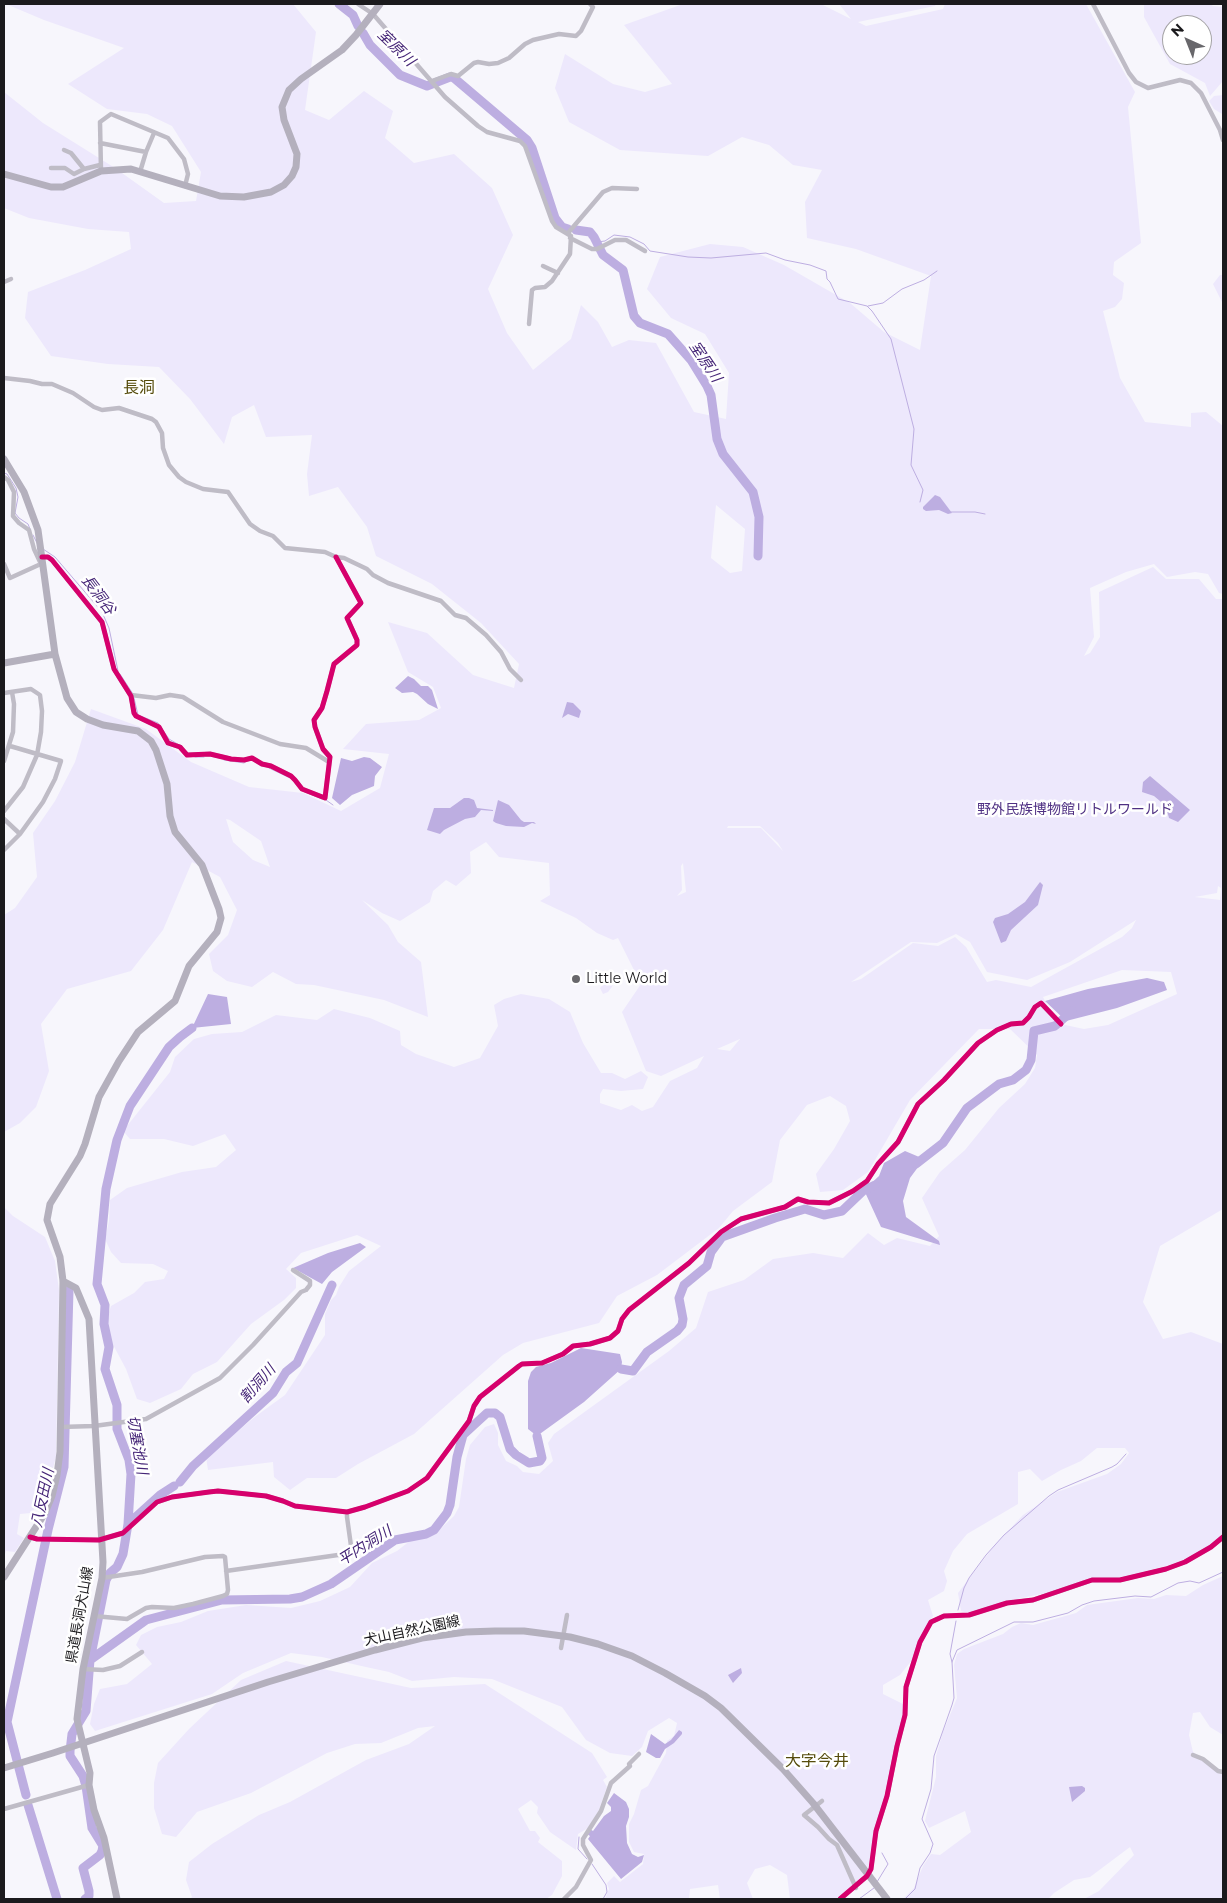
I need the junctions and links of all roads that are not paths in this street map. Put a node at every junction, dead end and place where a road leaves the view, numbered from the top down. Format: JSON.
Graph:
{"nodes":[{"id":1,"x":358,"y":4,"type":"edge"},
{"id":2,"x":380,"y":4,"type":"edge"},
{"id":3,"x":590,"y":4,"type":"edge"},
{"id":4,"x":1093,"y":4,"type":"edge"},
{"id":5,"x":373,"y":14,"type":"junction"},
{"id":6,"x":432,"y":82,"type":"junction"},
{"id":7,"x":154,"y":133,"type":"junction"},
{"id":8,"x":1223,"y":140,"type":"edge"},
{"id":9,"x":100,"y":143,"type":"junction"},
{"id":10,"x":64,"y":150,"type":"dead end"},
{"id":11,"x":146,"y":152,"type":"junction"},
{"id":12,"x":51,"y":168,"type":"dead end"},
{"id":13,"x":101,"y":168,"type":"junction"},
{"id":14,"x":84,"y":169,"type":"junction"},
{"id":15,"x":140,"y":172,"type":"junction"},
{"id":16,"x":4,"y":174,"type":"edge"},
{"id":17,"x":185,"y":186,"type":"junction"},
{"id":18,"x":637,"y":189,"type":"dead end"},
{"id":19,"x":569,"y":236,"type":"junction"},
{"id":20,"x":645,"y":251,"type":"dead end"},
{"id":21,"x":543,"y":266,"type":"dead end"},
{"id":22,"x":558,"y":273,"type":"junction"},
{"id":23,"x":11,"y":279,"type":"dead end"},
{"id":24,"x":4,"y":282,"type":"edge"},
{"id":25,"x":529,"y":324,"type":"dead end"},
{"id":26,"x":4,"y":378,"type":"edge"},
{"id":27,"x":4,"y":459,"type":"edge"},
{"id":28,"x":4,"y":476,"type":"edge"},
{"id":29,"x":42,"y":556,"type":"junction"},
{"id":30,"x":336,"y":557,"type":"junction"},
{"id":31,"x":4,"y":564,"type":"edge"},
{"id":32,"x":55,"y":654,"type":"junction"},
{"id":33,"x":4,"y":663,"type":"edge"},
{"id":34,"x":521,"y":680,"type":"dead end"},
{"id":35,"x":12,"y":692,"type":"junction"},
{"id":36,"x":4,"y":693,"type":"edge"},
{"id":37,"x":133,"y":695,"type":"junction"},
{"id":38,"x":10,"y":746,"type":"junction"},
{"id":39,"x":37,"y":755,"type":"junction"},
{"id":40,"x":4,"y":761,"type":"edge"},
{"id":41,"x":329,"y":762,"type":"junction"},
{"id":42,"x":4,"y":811,"type":"edge"},
{"id":43,"x":4,"y":819,"type":"edge"},
{"id":44,"x":20,"y":834,"type":"junction"},
{"id":45,"x":4,"y":850,"type":"edge"},
{"id":46,"x":1059,"y":1022,"type":"dead end"},
{"id":47,"x":293,"y":1270,"type":"dead end"},
{"id":48,"x":64,"y":1281,"type":"junction"},
{"id":49,"x":94,"y":1426,"type":"junction"},
{"id":50,"x":63,"y":1427,"type":"junction"},
{"id":51,"x":348,"y":1512,"type":"junction"},
{"id":52,"x":30,"y":1536,"type":"junction"},
{"id":53,"x":1223,"y":1538,"type":"edge"},
{"id":54,"x":101,"y":1539,"type":"junction"},
{"id":55,"x":226,"y":1571,"type":"junction"},
{"id":56,"x":4,"y":1578,"type":"edge"},
{"id":57,"x":102,"y":1578,"type":"junction"},
{"id":58,"x":567,"y":1615,"type":"dead end"},
{"id":59,"x":97,"y":1617,"type":"junction"},
{"id":60,"x":561,"y":1648,"type":"dead end"},
{"id":61,"x":142,"y":1652,"type":"dead end"},
{"id":62,"x":83,"y":1669,"type":"junction"},
{"id":63,"x":639,"y":1754,"type":"dead end"},
{"id":64,"x":1193,"y":1755,"type":"dead end"},
{"id":65,"x":4,"y":1768,"type":"edge"},
{"id":66,"x":1223,"y":1772,"type":"edge"},
{"id":67,"x":86,"y":1786,"type":"junction"},
{"id":68,"x":822,"y":1801,"type":"dead end"},
{"id":69,"x":4,"y":1809,"type":"edge"},
{"id":70,"x":856,"y":1888,"type":"junction"},
{"id":71,"x":117,"y":1899,"type":"edge"},
{"id":72,"x":564,"y":1899,"type":"edge"},
{"id":73,"x":840,"y":1899,"type":"edge"},
{"id":74,"x":888,"y":1899,"type":"edge"}],
"edges":[{"from":1,"to":5,"type":"street"},
{"from":2,"to":5,"type":"main road"},
{"from":3,"to":6,"type":"street"},
{"from":4,"to":8,"type":"street"},
{"from":5,"to":6,"type":"street"},
{"from":5,"to":17,"type":"main road"},
{"from":6,"to":19,"type":"street"},
{"from":7,"to":9,"type":"street"},
{"from":7,"to":11,"type":"street"},
{"from":7,"to":17,"type":"street"},
{"from":9,"to":11,"type":"street"},
{"from":9,"to":13,"type":"street"},
{"from":10,"to":14,"type":"street"},
{"from":11,"to":15,"type":"street"},
{"from":12,"to":14,"type":"street"},
{"from":13,"to":14,"type":"street"},
{"from":13,"to":15,"type":"main road"},
{"from":13,"to":16,"type":"main road"},
{"from":15,"to":17,"type":"main road"},
{"from":18,"to":19,"type":"street"},
{"from":19,"to":20,"type":"street"},
{"from":19,"to":22,"type":"street"},
{"from":21,"to":22,"type":"street"},
{"from":22,"to":25,"type":"street"},
{"from":23,"to":24,"type":"street"},
{"from":26,"to":30,"type":"street"},
{"from":27,"to":29,"type":"main road"},
{"from":28,"to":29,"type":"street"},
{"from":29,"to":31,"type":"street"},
{"from":29,"to":32,"type":"main road"},
{"from":29,"to":37,"type":"street"},
{"from":30,"to":34,"type":"street"},
{"from":30,"to":41,"type":"street"},
{"from":32,"to":33,"type":"main road"},
{"from":32,"to":48,"type":"main road"},
{"from":35,"to":36,"type":"street"},
{"from":35,"to":38,"type":"street"},
{"from":35,"to":39,"type":"street"},
{"from":37,"to":41,"type":"street"},
{"from":37,"to":41,"type":"street"},
{"from":38,"to":39,"type":"street"},
{"from":38,"to":40,"type":"street"},
{"from":39,"to":42,"type":"street"},
{"from":39,"to":44,"type":"street"},
{"from":43,"to":44,"type":"street"},
{"from":44,"to":45,"type":"street"},
{"from":46,"to":51,"type":"street"},
{"from":47,"to":49,"type":"street"},
{"from":48,"to":49,"type":"main road","name":"県道長洞犬山線"},
{"from":48,"to":50,"type":"main road"},
{"from":49,"to":50,"type":"street"},
{"from":49,"to":54,"type":"main road","name":"県道長洞犬山線"},
{"from":50,"to":52,"type":"main road"},
{"from":51,"to":54,"type":"street"},
{"from":51,"to":55,"type":"street"},
{"from":52,"to":54,"type":"street"},
{"from":52,"to":56,"type":"main road"},
{"from":53,"to":70,"type":"street"},
{"from":54,"to":57,"type":"main road","name":"県道長洞犬山線"},
{"from":55,"to":57,"type":"street"},
{"from":55,"to":59,"type":"street"},
{"from":57,"to":59,"type":"main road","name":"県道長洞犬山線"},
{"from":58,"to":60,"type":"street"},
{"from":59,"to":62,"type":"main road","name":"県道長洞犬山線"},
{"from":61,"to":62,"type":"street"},
{"from":62,"to":67,"type":"main road","name":"県道長洞犬山線"},
{"from":63,"to":72,"type":"street"},
{"from":64,"to":66,"type":"street"},
{"from":65,"to":74,"type":"main road","name":"犬山自然公園線"},
{"from":67,"to":69,"type":"street"},
{"from":67,"to":71,"type":"main road","name":"県道長洞犬山線"},
{"from":68,"to":70,"type":"street"},
{"from":70,"to":73,"type":"street"}]}
